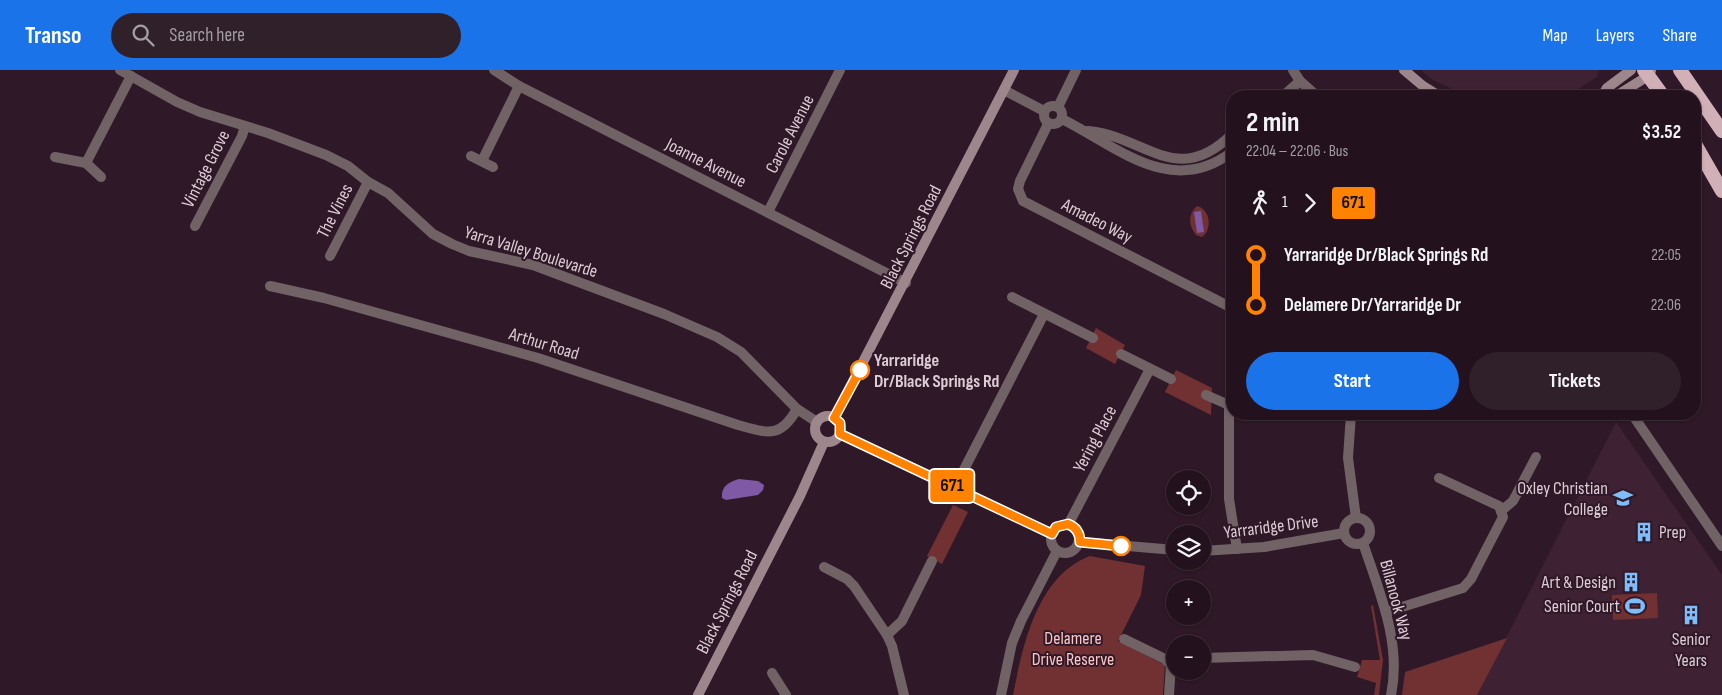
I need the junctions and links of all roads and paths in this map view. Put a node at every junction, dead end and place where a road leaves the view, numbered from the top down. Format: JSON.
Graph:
{"nodes":[{"id":1,"x":120,"y":70,"type":"edge"},
{"id":2,"x":494,"y":70,"type":"edge"},
{"id":3,"x":840,"y":70,"type":"edge"},
{"id":4,"x":1014,"y":70,"type":"edge"},
{"id":5,"x":1076,"y":70,"type":"edge"},
{"id":6,"x":1293,"y":70,"type":"edge"},
{"id":7,"x":1404,"y":70,"type":"edge"},
{"id":8,"x":1631,"y":70,"type":"edge"},
{"id":9,"x":1680,"y":70,"type":"edge"},
{"id":10,"x":1648,"y":72,"type":"edge"},
{"id":11,"x":131,"y":76,"type":"junction"},
{"id":12,"x":1300,"y":81,"type":"junction"},
{"id":13,"x":519,"y":86,"type":"junction"},
{"id":14,"x":1004,"y":90,"type":"junction"},
{"id":15,"x":1290,"y":90,"type":"edge"},
{"id":16,"x":1310,"y":90,"type":"edge"},
{"id":17,"x":1429,"y":90,"type":"edge"},
{"id":18,"x":1606,"y":90,"type":"edge"},
{"id":19,"x":1624,"y":90,"type":"edge"},
{"id":20,"x":1659,"y":90,"type":"edge"},
{"id":21,"x":1694,"y":90,"type":"edge"},
{"id":22,"x":1701,"y":100,"type":"edge"},
{"id":23,"x":1058,"y":107,"type":"junction"},
{"id":24,"x":1044,"y":111,"type":"junction"},
{"id":25,"x":1062,"y":119,"type":"junction"},
{"id":26,"x":1048,"y":124,"type":"junction"},
{"id":27,"x":245,"y":126,"type":"junction"},
{"id":28,"x":1084,"y":130,"type":"junction"},
{"id":29,"x":1722,"y":131,"type":"edge"},
{"id":30,"x":1226,"y":139,"type":"edge"},
{"id":31,"x":1701,"y":154,"type":"edge"},
{"id":32,"x":471,"y":156,"type":"dead end"},
{"id":33,"x":1226,"y":156,"type":"edge"},
{"id":34,"x":55,"y":157,"type":"dead end"},
{"id":35,"x":482,"y":162,"type":"junction"},
{"id":36,"x":86,"y":164,"type":"junction"},
{"id":37,"x":493,"y":167,"type":"dead end"},
{"id":38,"x":101,"y":177,"type":"dead end"},
{"id":39,"x":368,"y":182,"type":"junction"},
{"id":40,"x":1722,"y":191,"type":"edge"},
{"id":41,"x":768,"y":212,"type":"junction"},
{"id":42,"x":195,"y":226,"type":"dead end"},
{"id":43,"x":330,"y":256,"type":"dead end"},
{"id":44,"x":906,"y":283,"type":"junction"},
{"id":45,"x":270,"y":286,"type":"dead end"},
{"id":46,"x":1012,"y":297,"type":"dead end"},
{"id":47,"x":1226,"y":305,"type":"edge"},
{"id":48,"x":1044,"y":314,"type":"junction"},
{"id":49,"x":1093,"y":338,"type":"dead end"},
{"id":50,"x":1121,"y":354,"type":"dead end"},
{"id":51,"x":1150,"y":369,"type":"junction"},
{"id":52,"x":1171,"y":379,"type":"dead end"},
{"id":53,"x":1206,"y":395,"type":"dead end"},
{"id":54,"x":1226,"y":404,"type":"edge"},
{"id":55,"x":797,"y":408,"type":"junction"},
{"id":56,"x":834,"y":418,"type":"junction"},
{"id":57,"x":1229,"y":420,"type":"edge"},
{"id":58,"x":1351,"y":420,"type":"edge"},
{"id":59,"x":1636,"y":420,"type":"edge"},
{"id":60,"x":817,"y":422,"type":"junction"},
{"id":61,"x":840,"y":434,"type":"junction"},
{"id":62,"x":824,"y":442,"type":"junction"},
{"id":63,"x":1536,"y":457,"type":"dead end"},
{"id":64,"x":1439,"y":478,"type":"dead end"},
{"id":65,"x":954,"y":487,"type":"junction"},
{"id":66,"x":1501,"y":511,"type":"junction"},
{"id":67,"x":1356,"y":518,"type":"junction"},
{"id":68,"x":1068,"y":524,"type":"junction"},
{"id":69,"x":1344,"y":533,"type":"junction"},
{"id":70,"x":1052,"y":534,"type":"junction"},
{"id":71,"x":1080,"y":542,"type":"junction"},
{"id":72,"x":1363,"y":543,"type":"junction"},
{"id":73,"x":1722,"y":546,"type":"edge"},
{"id":74,"x":1166,"y":549,"type":"edge"},
{"id":75,"x":1238,"y":550,"type":"junction"},
{"id":76,"x":1057,"y":551,"type":"junction"},
{"id":77,"x":1211,"y":551,"type":"edge"},
{"id":78,"x":932,"y":561,"type":"dead end"},
{"id":79,"x":824,"y":567,"type":"dead end"},
{"id":80,"x":1386,"y":612,"type":"junction"},
{"id":81,"x":887,"y":635,"type":"junction"},
{"id":82,"x":1124,"y":639,"type":"dead end"},
{"id":83,"x":1211,"y":658,"type":"edge"},
{"id":84,"x":1166,"y":660,"type":"edge"},
{"id":85,"x":1354,"y":667,"type":"dead end"},
{"id":86,"x":772,"y":673,"type":"dead end"},
{"id":87,"x":1171,"y":680,"type":"edge"},
{"id":88,"x":698,"y":695,"type":"edge"},
{"id":89,"x":786,"y":695,"type":"edge"},
{"id":90,"x":904,"y":695,"type":"edge"},
{"id":91,"x":1001,"y":695,"type":"edge"},
{"id":92,"x":1169,"y":695,"type":"edge"},
{"id":93,"x":1391,"y":695,"type":"edge"}],
"edges":[{"from":1,"to":11,"type":"street","name":"Yarra Valley Boulevarde"},
{"from":2,"to":13,"type":"street","name":"Joanne Avenue"},
{"from":3,"to":41,"type":"street","name":"Carole Avenue"},
{"from":4,"to":14,"type":"main road","name":"Black Springs Road"},
{"from":5,"to":23,"type":"street"},
{"from":6,"to":12,"type":"street"},
{"from":7,"to":17,"type":"main road"},
{"from":8,"to":18,"type":"main road"},
{"from":9,"to":21,"type":"highway"},
{"from":10,"to":19,"type":"main road"},
{"from":10,"to":20,"type":"highway"},
{"from":11,"to":27,"type":"street","name":"Yarra Valley Boulevarde"},
{"from":11,"to":36,"type":"street"},
{"from":12,"to":15,"type":"street"},
{"from":12,"to":16,"type":"street"},
{"from":13,"to":35,"type":"street"},
{"from":13,"to":41,"type":"street","name":"Joanne Avenue"},
{"from":14,"to":24,"type":"street"},
{"from":14,"to":44,"type":"main road","name":"Black Springs Road"},
{"from":22,"to":29,"type":"highway"},
{"from":23,"to":24,"type":"street"},
{"from":23,"to":25,"type":"street"},
{"from":24,"to":26,"type":"street"},
{"from":25,"to":26,"type":"street"},
{"from":25,"to":28,"type":"street"},
{"from":26,"to":47,"type":"street","name":"Amadeo Way"},
{"from":27,"to":39,"type":"street","name":"Yarra Valley Boulevarde"},
{"from":27,"to":42,"type":"street","name":"Vintage Grove"},
{"from":28,"to":30,"type":"street"},
{"from":28,"to":33,"type":"street"},
{"from":31,"to":40,"type":"highway"},
{"from":32,"to":35,"type":"street"},
{"from":34,"to":36,"type":"street"},
{"from":35,"to":37,"type":"street"},
{"from":36,"to":38,"type":"street"},
{"from":39,"to":43,"type":"street","name":"The Vines"},
{"from":39,"to":55,"type":"street","name":"Yarra Valley Boulevarde"},
{"from":41,"to":44,"type":"street","name":"Joanne Avenue"},
{"from":44,"to":56,"type":"main road","name":"Black Springs Road"},
{"from":45,"to":55,"type":"street","name":"Arthur Road"},
{"from":46,"to":48,"type":"street"},
{"from":48,"to":49,"type":"street"},
{"from":48,"to":65,"type":"street"},
{"from":50,"to":51,"type":"street"},
{"from":51,"to":52,"type":"street"},
{"from":51,"to":68,"type":"street","name":"Yering Place"},
{"from":53,"to":54,"type":"street"},
{"from":55,"to":60,"type":"street","name":"Yarra Valley Boulevarde"},
{"from":56,"to":60,"type":"main road"},
{"from":56,"to":61,"type":"main road"},
{"from":57,"to":75,"type":"street"},
{"from":58,"to":67,"type":"street"},
{"from":59,"to":73,"type":"street"},
{"from":60,"to":62,"type":"main road"},
{"from":61,"to":62,"type":"main road"},
{"from":61,"to":65,"type":"street"},
{"from":62,"to":88,"type":"main road","name":"Black Springs Road"},
{"from":63,"to":66,"type":"street"},
{"from":64,"to":66,"type":"street"},
{"from":65,"to":70,"type":"street"},
{"from":66,"to":80,"type":"street"},
{"from":67,"to":69,"type":"street"},
{"from":67,"to":72,"type":"street"},
{"from":68,"to":70,"type":"street"},
{"from":68,"to":71,"type":"street"},
{"from":69,"to":72,"type":"street"},
{"from":69,"to":75,"type":"street","name":"Yarraridge Drive"},
{"from":70,"to":76,"type":"street"},
{"from":71,"to":74,"type":"street"},
{"from":71,"to":76,"type":"street"},
{"from":72,"to":80,"type":"street","name":"Billanook Way"},
{"from":75,"to":77,"type":"street","name":"Yarraridge Drive"},
{"from":76,"to":91,"type":"street"},
{"from":78,"to":81,"type":"street"},
{"from":79,"to":81,"type":"street"},
{"from":80,"to":93,"type":"street","name":"Billanook Way"},
{"from":81,"to":90,"type":"street"},
{"from":82,"to":84,"type":"street"},
{"from":83,"to":85,"type":"street"},
{"from":86,"to":89,"type":"street"},
{"from":87,"to":92,"type":"street"}]}
